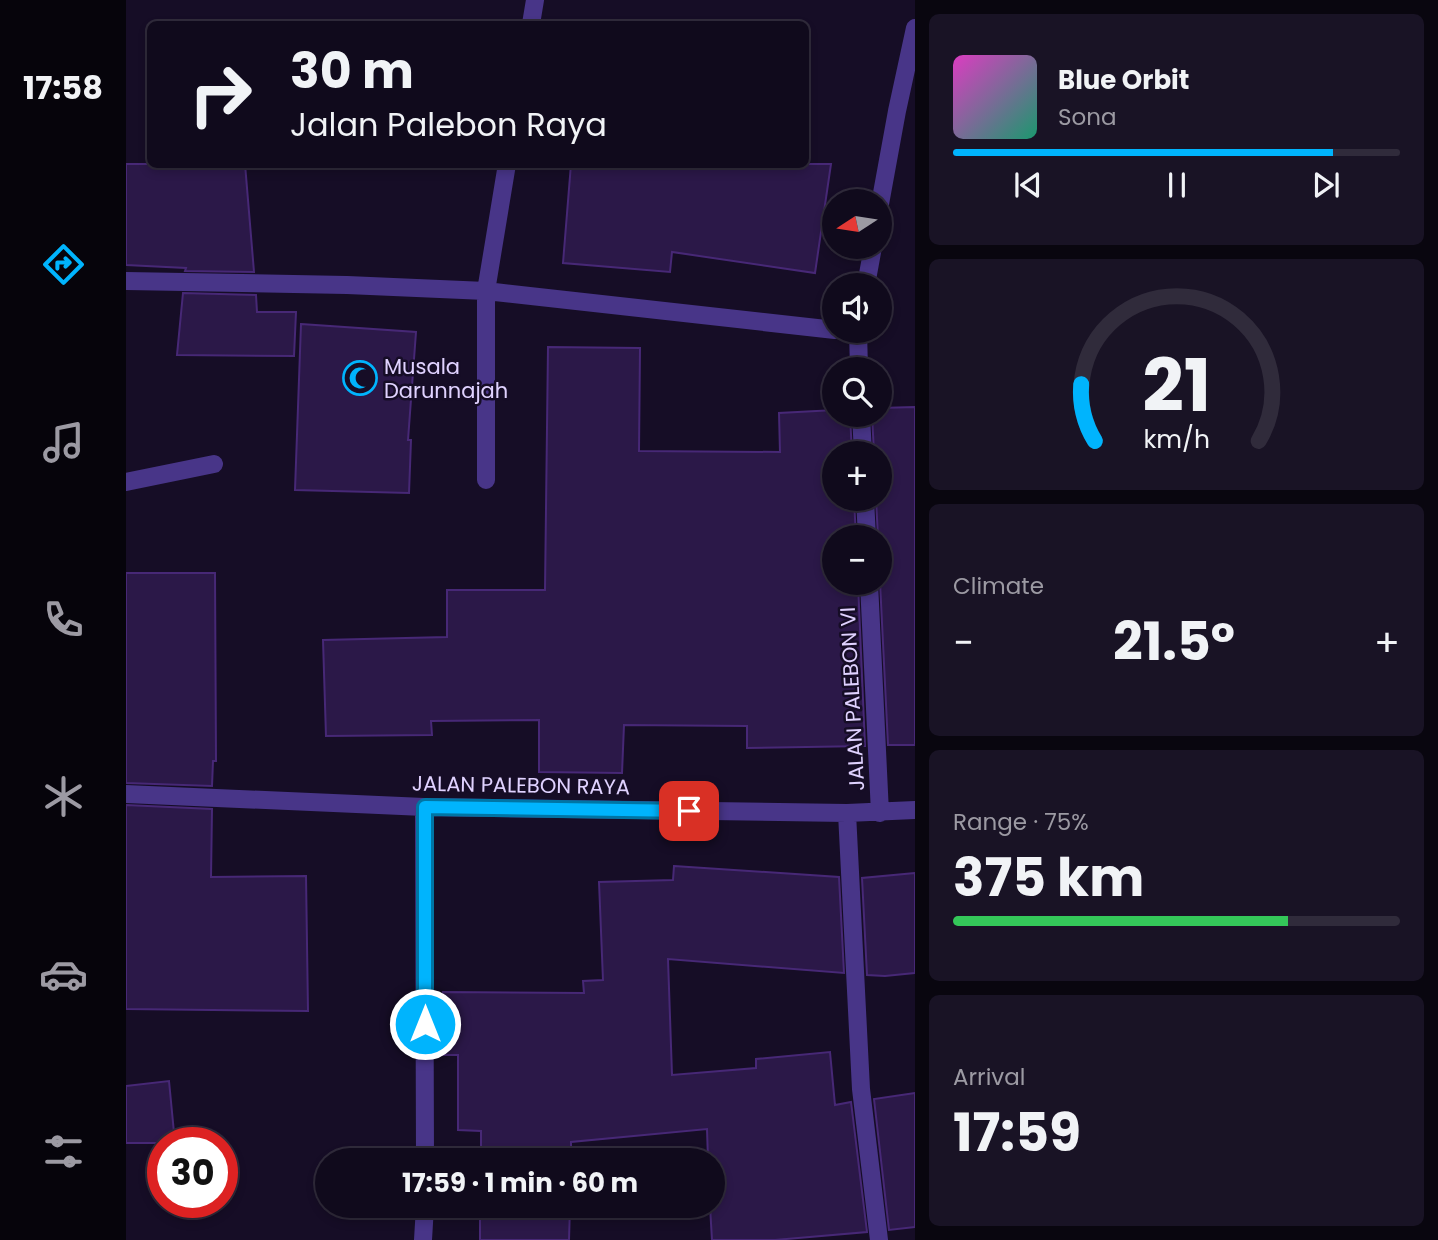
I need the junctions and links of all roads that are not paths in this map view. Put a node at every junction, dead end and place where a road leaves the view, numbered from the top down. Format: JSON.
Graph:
{"nodes":[{"id":1,"x":535,"y":0,"type":"edge"},
{"id":2,"x":532,"y":21,"type":"edge"},
{"id":3,"x":915,"y":28,"type":"edge"},
{"id":4,"x":507,"y":168,"type":"edge"},
{"id":5,"x":883,"y":189,"type":"edge"},
{"id":6,"x":126,"y":281,"type":"edge"},
{"id":7,"x":486,"y":291,"type":"junction"},
{"id":8,"x":822,"y":329,"type":"edge"},
{"id":9,"x":214,"y":464,"type":"dead end"},
{"id":10,"x":486,"y":480,"type":"dead end"},
{"id":11,"x":126,"y":482,"type":"edge"},
{"id":12,"x":870,"y":595,"type":"edge"},
{"id":13,"x":126,"y":794,"type":"edge"},
{"id":14,"x":425,"y":807,"type":"junction"},
{"id":15,"x":915,"y":810,"type":"edge"},
{"id":16,"x":848,"y":813,"type":"junction"},
{"id":17,"x":880,"y":813,"type":"junction"},
{"id":18,"x":425,"y":1148,"type":"edge"},
{"id":19,"x":424,"y":1218,"type":"edge"},
{"id":20,"x":423,"y":1240,"type":"edge"},
{"id":21,"x":879,"y":1240,"type":"edge"}],
"edges":[{"from":1,"to":2,"type":"street"},
{"from":3,"to":5,"type":"street"},
{"from":4,"to":7,"type":"street"},
{"from":6,"to":7,"type":"street"},
{"from":7,"to":8,"type":"street"},
{"from":7,"to":10,"type":"street"},
{"from":9,"to":11,"type":"street"},
{"from":12,"to":17,"type":"street","name":"JALAN PALEBON VI"},
{"from":13,"to":14,"type":"street","name":"JALAN PALEBON RAYA"},
{"from":14,"to":16,"type":"street","name":"JALAN PALEBON RAYA"},
{"from":14,"to":18,"type":"street"},
{"from":15,"to":17,"type":"street","name":"JALAN PALEBON RAYA"},
{"from":16,"to":17,"type":"street","name":"JALAN PALEBON RAYA"},
{"from":16,"to":21,"type":"street"},
{"from":19,"to":20,"type":"street"}]}
